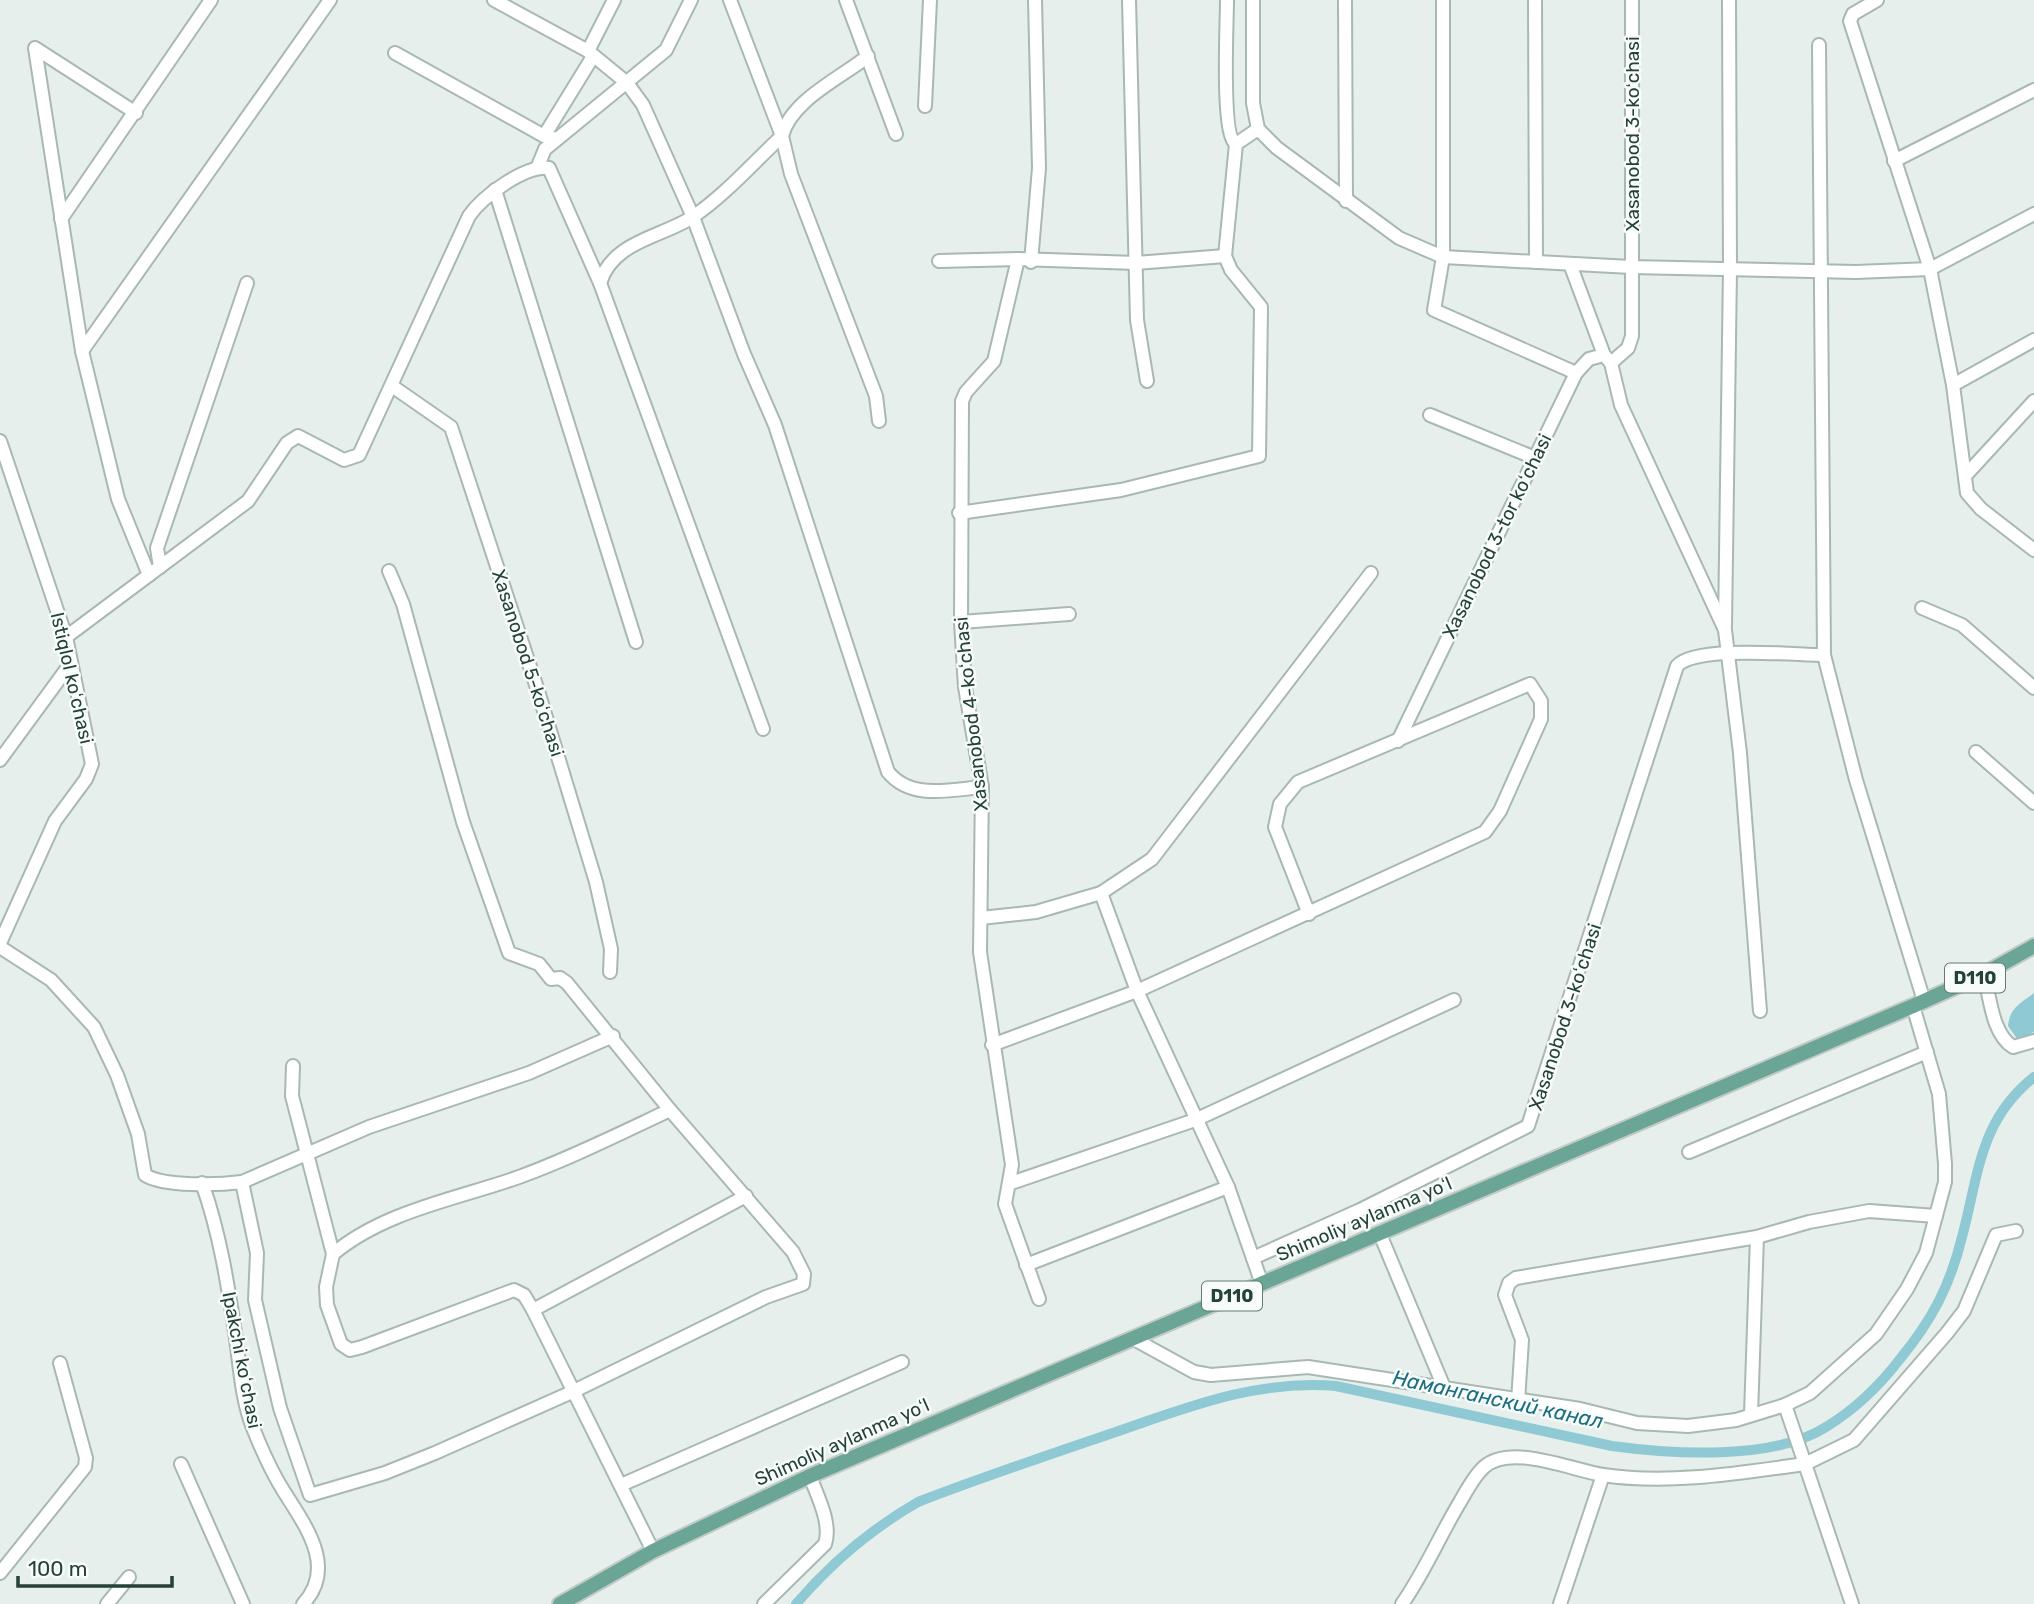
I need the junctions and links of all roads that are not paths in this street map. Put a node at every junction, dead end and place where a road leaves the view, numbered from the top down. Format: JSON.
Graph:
{"nodes":[{"id":1,"x":211,"y":0,"type":"edge"},
{"id":2,"x":330,"y":0,"type":"edge"},
{"id":3,"x":494,"y":0,"type":"edge"},
{"id":4,"x":614,"y":0,"type":"edge"},
{"id":5,"x":691,"y":0,"type":"edge"},
{"id":6,"x":730,"y":0,"type":"edge"},
{"id":7,"x":845,"y":0,"type":"edge"},
{"id":8,"x":930,"y":0,"type":"edge"},
{"id":9,"x":1035,"y":0,"type":"edge"},
{"id":10,"x":1129,"y":0,"type":"edge"},
{"id":11,"x":1227,"y":0,"type":"edge"},
{"id":12,"x":1253,"y":0,"type":"edge"},
{"id":13,"x":1345,"y":0,"type":"edge"},
{"id":14,"x":1443,"y":0,"type":"edge"},
{"id":15,"x":1535,"y":0,"type":"edge"},
{"id":16,"x":1632,"y":0,"type":"edge"},
{"id":17,"x":1729,"y":0,"type":"edge"},
{"id":18,"x":1877,"y":0,"type":"edge"},
{"id":19,"x":1819,"y":45,"type":"dead end"},
{"id":20,"x":395,"y":53,"type":"dead end"},
{"id":21,"x":590,"y":55,"type":"junction"},
{"id":22,"x":868,"y":56,"type":"junction"},
{"id":23,"x":627,"y":83,"type":"junction"},
{"id":24,"x":2034,"y":90,"type":"edge"},
{"id":25,"x":925,"y":106,"type":"dead end"},
{"id":26,"x":136,"y":113,"type":"junction"},
{"id":27,"x":1258,"y":129,"type":"junction"},
{"id":28,"x":895,"y":134,"type":"dead end"},
{"id":29,"x":544,"y":135,"type":"junction"},
{"id":30,"x":782,"y":135,"type":"junction"},
{"id":31,"x":557,"y":139,"type":"junction"},
{"id":32,"x":1236,"y":144,"type":"junction"},
{"id":33,"x":1894,"y":161,"type":"junction"},
{"id":34,"x":538,"y":166,"type":"junction"},
{"id":35,"x":495,"y":190,"type":"junction"},
{"id":36,"x":1346,"y":201,"type":"junction"},
{"id":37,"x":2034,"y":214,"type":"edge"},
{"id":38,"x":693,"y":217,"type":"junction"},
{"id":39,"x":61,"y":219,"type":"junction"},
{"id":40,"x":1225,"y":256,"type":"junction"},
{"id":41,"x":1443,"y":257,"type":"junction"},
{"id":42,"x":939,"y":261,"type":"dead end"},
{"id":43,"x":1025,"y":261,"type":"junction"},
{"id":44,"x":1536,"y":262,"type":"junction"},
{"id":45,"x":1136,"y":263,"type":"junction"},
{"id":46,"x":1570,"y":264,"type":"junction"},
{"id":47,"x":1631,"y":267,"type":"junction"},
{"id":48,"x":1730,"y":269,"type":"junction"},
{"id":49,"x":1930,"y":269,"type":"junction"},
{"id":50,"x":1822,"y":270,"type":"junction"},
{"id":51,"x":247,"y":283,"type":"dead end"},
{"id":52,"x":600,"y":283,"type":"junction"},
{"id":53,"x":2034,"y":340,"type":"edge"},
{"id":54,"x":82,"y":351,"type":"junction"},
{"id":55,"x":1608,"y":359,"type":"junction"},
{"id":56,"x":1576,"y":373,"type":"junction"},
{"id":57,"x":1146,"y":381,"type":"dead end"},
{"id":58,"x":1953,"y":385,"type":"junction"},
{"id":59,"x":392,"y":386,"type":"junction"},
{"id":60,"x":2034,"y":401,"type":"edge"},
{"id":61,"x":1430,"y":415,"type":"dead end"},
{"id":62,"x":879,"y":421,"type":"dead end"},
{"id":63,"x":0,"y":440,"type":"edge"},
{"id":64,"x":1535,"y":458,"type":"junction"},
{"id":65,"x":1965,"y":476,"type":"junction"},
{"id":66,"x":959,"y":513,"type":"junction"},
{"id":67,"x":2034,"y":550,"type":"edge"},
{"id":68,"x":160,"y":567,"type":"junction"},
{"id":69,"x":389,"y":571,"type":"dead end"},
{"id":70,"x":1371,"y":573,"type":"dead end"},
{"id":71,"x":149,"y":575,"type":"junction"},
{"id":72,"x":1922,"y":608,"type":"dead end"},
{"id":73,"x":1069,"y":614,"type":"dead end"},
{"id":74,"x":961,"y":622,"type":"junction"},
{"id":75,"x":1725,"y":629,"type":"junction"},
{"id":76,"x":66,"y":637,"type":"junction"},
{"id":77,"x":636,"y":642,"type":"dead end"},
{"id":78,"x":1726,"y":654,"type":"junction"},
{"id":79,"x":1824,"y":655,"type":"junction"},
{"id":80,"x":71,"y":663,"type":"junction"},
{"id":81,"x":2034,"y":688,"type":"edge"},
{"id":82,"x":763,"y":729,"type":"dead end"},
{"id":83,"x":1398,"y":741,"type":"junction"},
{"id":84,"x":1976,"y":752,"type":"dead end"},
{"id":85,"x":0,"y":760,"type":"edge"},
{"id":86,"x":982,"y":786,"type":"junction"},
{"id":87,"x":2034,"y":803,"type":"edge"},
{"id":88,"x":1101,"y":893,"type":"junction"},
{"id":89,"x":1309,"y":914,"type":"junction"},
{"id":90,"x":981,"y":918,"type":"junction"},
{"id":91,"x":0,"y":945,"type":"edge"},
{"id":92,"x":2034,"y":946,"type":"edge"},
{"id":93,"x":610,"y":972,"type":"dead end"},
{"id":94,"x":1984,"y":974,"type":"junction"},
{"id":95,"x":1138,"y":991,"type":"junction"},
{"id":96,"x":1454,"y":1000,"type":"dead end"},
{"id":97,"x":1919,"y":1004,"type":"junction"},
{"id":98,"x":1760,"y":1011,"type":"dead end"},
{"id":99,"x":613,"y":1036,"type":"junction"},
{"id":100,"x":2034,"y":1041,"type":"edge"},
{"id":101,"x":992,"y":1045,"type":"junction"},
{"id":102,"x":1927,"y":1052,"type":"junction"},
{"id":103,"x":293,"y":1066,"type":"dead end"},
{"id":104,"x":670,"y":1110,"type":"junction"},
{"id":105,"x":1195,"y":1120,"type":"junction"},
{"id":106,"x":1689,"y":1152,"type":"dead end"},
{"id":107,"x":308,"y":1154,"type":"junction"},
{"id":108,"x":242,"y":1182,"type":"junction"},
{"id":109,"x":202,"y":1183,"type":"junction"},
{"id":110,"x":1010,"y":1183,"type":"junction"},
{"id":111,"x":1228,"y":1187,"type":"junction"},
{"id":112,"x":746,"y":1196,"type":"junction"},
{"id":113,"x":1936,"y":1216,"type":"junction"},
{"id":114,"x":2016,"y":1231,"type":"dead end"},
{"id":115,"x":1380,"y":1234,"type":"junction"},
{"id":116,"x":1757,"y":1237,"type":"junction"},
{"id":117,"x":333,"y":1254,"type":"junction"},
{"id":118,"x":1253,"y":1258,"type":"junction"},
{"id":119,"x":1026,"y":1265,"type":"junction"},
{"id":120,"x":1262,"y":1284,"type":"junction"},
{"id":121,"x":1039,"y":1299,"type":"dead end"},
{"id":122,"x":533,"y":1310,"type":"junction"},
{"id":123,"x":1132,"y":1338,"type":"junction"},
{"id":124,"x":902,"y":1362,"type":"dead end"},
{"id":125,"x":60,"y":1363,"type":"dead end"},
{"id":126,"x":1443,"y":1385,"type":"junction"},
{"id":127,"x":572,"y":1392,"type":"junction"},
{"id":128,"x":1518,"y":1401,"type":"junction"},
{"id":129,"x":1786,"y":1409,"type":"junction"},
{"id":130,"x":1751,"y":1415,"type":"junction"},
{"id":131,"x":1803,"y":1459,"type":"junction"},
{"id":132,"x":181,"y":1464,"type":"dead end"},
{"id":133,"x":1603,"y":1475,"type":"junction"},
{"id":134,"x":810,"y":1476,"type":"junction"},
{"id":135,"x":621,"y":1485,"type":"junction"},
{"id":136,"x":310,"y":1496,"type":"junction"},
{"id":137,"x":296,"y":1509,"type":"junction"},
{"id":138,"x":653,"y":1551,"type":"junction"},
{"id":139,"x":0,"y":1573,"type":"edge"},
{"id":140,"x":130,"y":1577,"type":"dead end"},
{"id":141,"x":107,"y":1604,"type":"edge"},
{"id":142,"x":243,"y":1604,"type":"edge"},
{"id":143,"x":303,"y":1604,"type":"edge"},
{"id":144,"x":560,"y":1604,"type":"edge"},
{"id":145,"x":764,"y":1604,"type":"edge"},
{"id":146,"x":1402,"y":1604,"type":"edge"},
{"id":147,"x":1560,"y":1604,"type":"edge"},
{"id":148,"x":1852,"y":1604,"type":"edge"}],
"edges":[{"from":1,"to":26,"type":"street"},
{"from":2,"to":54,"type":"street"},
{"from":3,"to":21,"type":"street"},
{"from":4,"to":21,"type":"street"},
{"from":5,"to":23,"type":"street"},
{"from":6,"to":30,"type":"street"},
{"from":7,"to":22,"type":"street"},
{"from":8,"to":25,"type":"street"},
{"from":9,"to":43,"type":"street","name":"Xasanobod 4-koʻchasi"},
{"from":10,"to":45,"type":"street"},
{"from":11,"to":32,"type":"street"},
{"from":12,"to":27,"type":"street"},
{"from":13,"to":36,"type":"street"},
{"from":14,"to":41,"type":"street"},
{"from":15,"to":44,"type":"street"},
{"from":16,"to":47,"type":"street","name":"Xasanobod 3-koʻchasi"},
{"from":17,"to":48,"type":"street"},
{"from":18,"to":33,"type":"street"},
{"from":19,"to":50,"type":"street"},
{"from":20,"to":29,"type":"street"},
{"from":21,"to":23,"type":"street"},
{"from":21,"to":29,"type":"street"},
{"from":22,"to":28,"type":"street"},
{"from":22,"to":30,"type":"street"},
{"from":23,"to":31,"type":"street"},
{"from":23,"to":38,"type":"street"},
{"from":24,"to":33,"type":"street"},
{"from":26,"to":39,"type":"street"},
{"from":26,"to":39,"type":"street"},
{"from":27,"to":32,"type":"street"},
{"from":27,"to":36,"type":"street"},
{"from":29,"to":31,"type":"street"},
{"from":30,"to":38,"type":"street"},
{"from":30,"to":62,"type":"street"},
{"from":31,"to":34,"type":"street"},
{"from":32,"to":40,"type":"street"},
{"from":33,"to":49,"type":"street"},
{"from":34,"to":35,"type":"street"},
{"from":34,"to":52,"type":"street"},
{"from":35,"to":59,"type":"street"},
{"from":35,"to":77,"type":"street"},
{"from":36,"to":41,"type":"street"},
{"from":37,"to":49,"type":"street"},
{"from":38,"to":52,"type":"street"},
{"from":38,"to":86,"type":"street"},
{"from":39,"to":54,"type":"street"},
{"from":40,"to":45,"type":"street"},
{"from":40,"to":66,"type":"street"},
{"from":41,"to":44,"type":"street"},
{"from":41,"to":56,"type":"street"},
{"from":42,"to":43,"type":"street"},
{"from":43,"to":45,"type":"street"},
{"from":43,"to":66,"type":"street","name":"Xasanobod 4-koʻchasi"},
{"from":44,"to":46,"type":"street"},
{"from":45,"to":57,"type":"street"},
{"from":46,"to":47,"type":"street"},
{"from":46,"to":55,"type":"street"},
{"from":47,"to":48,"type":"street"},
{"from":47,"to":55,"type":"street","name":"Xasanobod 3-koʻchasi"},
{"from":48,"to":50,"type":"street"},
{"from":48,"to":75,"type":"street"},
{"from":49,"to":50,"type":"street"},
{"from":49,"to":58,"type":"street"},
{"from":50,"to":79,"type":"street"},
{"from":51,"to":68,"type":"street"},
{"from":52,"to":82,"type":"street"},
{"from":53,"to":58,"type":"street"},
{"from":54,"to":71,"type":"street"},
{"from":55,"to":56,"type":"street"},
{"from":55,"to":75,"type":"street"},
{"from":56,"to":64,"type":"street","name":"Xasanobod 3-tor koʻchasi"},
{"from":58,"to":65,"type":"street"},
{"from":59,"to":68,"type":"street"},
{"from":59,"to":93,"type":"street","name":"Xasanobod 5-koʻchasi"},
{"from":60,"to":65,"type":"street"},
{"from":61,"to":64,"type":"street"},
{"from":63,"to":76,"type":"street","name":"Istiqlol koʻchasi"},
{"from":64,"to":83,"type":"street","name":"Xasanobod 3-tor koʻchasi"},
{"from":65,"to":67,"type":"street"},
{"from":66,"to":74,"type":"street","name":"Xasanobod 4-koʻchasi"},
{"from":68,"to":71,"type":"street"},
{"from":69,"to":99,"type":"street"},
{"from":70,"to":88,"type":"street"},
{"from":71,"to":76,"type":"street"},
{"from":72,"to":81,"type":"street"},
{"from":73,"to":74,"type":"street"},
{"from":74,"to":86,"type":"street","name":"Xasanobod 4-koʻchasi"},
{"from":75,"to":78,"type":"street"},
{"from":76,"to":80,"type":"street","name":"Istiqlol koʻchasi"},
{"from":78,"to":79,"type":"street","name":"Xasanobod 3-koʻchasi"},
{"from":78,"to":98,"type":"street"},
{"from":78,"to":118,"type":"street","name":"Xasanobod 3-koʻchasi"},
{"from":79,"to":97,"type":"street"},
{"from":80,"to":85,"type":"street"},
{"from":80,"to":91,"type":"street","name":"Istiqlol koʻchasi"},
{"from":83,"to":89,"type":"street"},
{"from":83,"to":89,"type":"street"},
{"from":84,"to":87,"type":"street"},
{"from":86,"to":90,"type":"street","name":"Xasanobod 4-koʻchasi"},
{"from":88,"to":90,"type":"street"},
{"from":88,"to":95,"type":"street"},
{"from":89,"to":95,"type":"street"},
{"from":90,"to":101,"type":"street","name":"Xasanobod 4-koʻchasi"},
{"from":91,"to":109,"type":"street"},
{"from":92,"to":94,"type":"main road","name":"Shimoliy aylanma yoʻl","number":"D110"},
{"from":94,"to":97,"type":"main road","name":"Shimoliy aylanma yoʻl","number":"D110"},
{"from":94,"to":100,"type":"street"},
{"from":95,"to":101,"type":"street"},
{"from":95,"to":105,"type":"street"},
{"from":96,"to":105,"type":"street"},
{"from":97,"to":102,"type":"street"},
{"from":97,"to":115,"type":"main road","name":"Shimoliy aylanma yoʻl","number":"D110"},
{"from":99,"to":104,"type":"street"},
{"from":99,"to":107,"type":"street"},
{"from":101,"to":110,"type":"street","name":"Xasanobod 4-koʻchasi"},
{"from":102,"to":106,"type":"street"},
{"from":102,"to":113,"type":"street"},
{"from":103,"to":107,"type":"street"},
{"from":104,"to":112,"type":"street"},
{"from":104,"to":117,"type":"street"},
{"from":105,"to":110,"type":"street"},
{"from":105,"to":111,"type":"street"},
{"from":107,"to":108,"type":"street"},
{"from":107,"to":117,"type":"street"},
{"from":108,"to":109,"type":"street"},
{"from":108,"to":136,"type":"street"},
{"from":109,"to":137,"type":"street","name":"Ipakchi koʻchasi"},
{"from":110,"to":119,"type":"street","name":"Xasanobod 4-koʻchasi"},
{"from":111,"to":118,"type":"street"},
{"from":111,"to":119,"type":"street"},
{"from":112,"to":122,"type":"street"},
{"from":112,"to":127,"type":"street"},
{"from":113,"to":116,"type":"street"},
{"from":113,"to":129,"type":"street"},
{"from":114,"to":131,"type":"street"},
{"from":115,"to":120,"type":"main road","name":"Shimoliy aylanma yoʻl","number":"D110"},
{"from":115,"to":126,"type":"street"},
{"from":116,"to":128,"type":"street"},
{"from":116,"to":130,"type":"street"},
{"from":117,"to":122,"type":"street"},
{"from":118,"to":120,"type":"street"},
{"from":119,"to":121,"type":"street","name":"Xasanobod 4-koʻchasi"},
{"from":120,"to":123,"type":"main road","name":"Shimoliy aylanma yoʻl","number":"D110"},
{"from":122,"to":127,"type":"street"},
{"from":123,"to":126,"type":"street"},
{"from":123,"to":134,"type":"main road","name":"Shimoliy aylanma yoʻl","number":"D110"},
{"from":124,"to":135,"type":"street"},
{"from":125,"to":139,"type":"street"},
{"from":126,"to":128,"type":"street"},
{"from":127,"to":135,"type":"street"},
{"from":127,"to":136,"type":"street"},
{"from":128,"to":130,"type":"street"},
{"from":129,"to":130,"type":"street"},
{"from":129,"to":131,"type":"street"},
{"from":131,"to":133,"type":"street"},
{"from":131,"to":148,"type":"street"},
{"from":132,"to":142,"type":"street"},
{"from":133,"to":146,"type":"street"},
{"from":133,"to":147,"type":"street"},
{"from":134,"to":138,"type":"main road","name":"Shimoliy aylanma yoʻl","number":"D110"},
{"from":134,"to":145,"type":"street"},
{"from":135,"to":138,"type":"street"},
{"from":136,"to":137,"type":"street"},
{"from":137,"to":143,"type":"street","name":"Ipakchi koʻchasi"},
{"from":138,"to":144,"type":"main road","name":"Shimoliy aylanma yoʻl","number":"D110"},
{"from":140,"to":141,"type":"street"}]}
